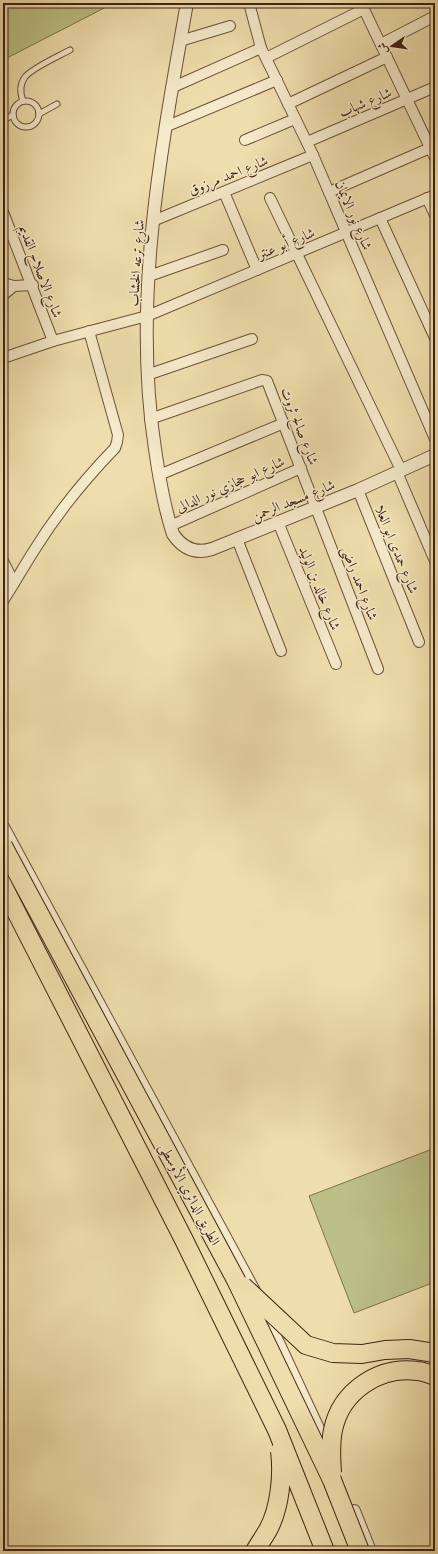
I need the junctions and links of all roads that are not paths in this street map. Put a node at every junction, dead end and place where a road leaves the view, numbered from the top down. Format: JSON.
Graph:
{"nodes":[{"id":1,"x":187,"y":3,"type":"edge"},
{"id":2,"x":252,"y":4,"type":"edge"},
{"id":3,"x":362,"y":6,"type":"edge"},
{"id":4,"x":435,"y":16,"type":"edge"},
{"id":5,"x":230,"y":26,"type":"dead end"},
{"id":6,"x":180,"y":41,"type":"junction"},
{"id":7,"x":381,"y":44,"type":"junction"},
{"id":8,"x":261,"y":48,"type":"junction"},
{"id":9,"x":70,"y":50,"type":"dead end"},
{"id":10,"x":387,"y":57,"type":"junction"},
{"id":11,"x":266,"y":58,"type":"junction"},
{"id":12,"x":277,"y":80,"type":"junction"},
{"id":13,"x":435,"y":87,"type":"edge"},
{"id":14,"x":172,"y":88,"type":"junction"},
{"id":15,"x":407,"y":99,"type":"junction"},
{"id":16,"x":23,"y":101,"type":"junction"},
{"id":17,"x":57,"y":104,"type":"dead end"},
{"id":18,"x":288,"y":104,"type":"junction"},
{"id":19,"x":39,"y":114,"type":"junction"},
{"id":20,"x":12,"y":115,"type":"junction"},
{"id":21,"x":295,"y":119,"type":"junction"},
{"id":22,"x":3,"y":120,"type":"edge"},
{"id":23,"x":165,"y":127,"type":"junction"},
{"id":24,"x":245,"y":140,"type":"dead end"},
{"id":25,"x":307,"y":142,"type":"junction"},
{"id":26,"x":431,"y":143,"type":"edge"},
{"id":27,"x":313,"y":155,"type":"junction"},
{"id":28,"x":435,"y":158,"type":"edge"},
{"id":29,"x":224,"y":192,"type":"junction"},
{"id":30,"x":329,"y":192,"type":"junction"},
{"id":31,"x":431,"y":197,"type":"edge"},
{"id":32,"x":270,"y":198,"type":"dead end"},
{"id":33,"x":3,"y":212,"type":"edge"},
{"id":34,"x":435,"y":215,"type":"edge"},
{"id":35,"x":380,"y":218,"type":"junction"},
{"id":36,"x":153,"y":221,"type":"junction"},
{"id":37,"x":346,"y":232,"type":"junction"},
{"id":38,"x":223,"y":250,"type":"dead end"},
{"id":39,"x":296,"y":254,"type":"junction"},
{"id":40,"x":257,"y":270,"type":"junction"},
{"id":41,"x":149,"y":276,"type":"junction"},
{"id":42,"x":3,"y":283,"type":"edge"},
{"id":43,"x":32,"y":285,"type":"junction"},
{"id":44,"x":14,"y":286,"type":"junction"},
{"id":45,"x":3,"y":295,"type":"edge"},
{"id":46,"x":147,"y":316,"type":"junction"},
{"id":47,"x":89,"y":331,"type":"junction"},
{"id":48,"x":435,"y":338,"type":"edge"},
{"id":49,"x":252,"y":339,"type":"dead end"},
{"id":50,"x":53,"y":341,"type":"junction"},
{"id":51,"x":3,"y":358,"type":"edge"},
{"id":52,"x":147,"y":375,"type":"junction"},
{"id":53,"x":150,"y":419,"type":"junction"},
{"id":54,"x":284,"y":423,"type":"junction"},
{"id":55,"x":435,"y":439,"type":"edge"},
{"id":56,"x":435,"y":455,"type":"edge"},
{"id":57,"x":301,"y":468,"type":"junction"},
{"id":58,"x":399,"y":471,"type":"junction"},
{"id":59,"x":159,"y":475,"type":"junction"},
{"id":60,"x":358,"y":490,"type":"junction"},
{"id":61,"x":316,"y":507,"type":"junction"},
{"id":62,"x":278,"y":522,"type":"junction"},
{"id":63,"x":170,"y":526,"type":"junction"},
{"id":64,"x":236,"y":539,"type":"junction"},
{"id":65,"x":3,"y":561,"type":"edge"},
{"id":66,"x":435,"y":561,"type":"edge"},
{"id":67,"x":14,"y":584,"type":"junction"},
{"id":68,"x":3,"y":601,"type":"edge"},
{"id":69,"x":419,"y":642,"type":"dead end"},
{"id":70,"x":282,"y":651,"type":"dead end"},
{"id":71,"x":336,"y":664,"type":"dead end"},
{"id":72,"x":378,"y":669,"type":"dead end"},
{"id":73,"x":3,"y":827,"type":"edge"},
{"id":74,"x":3,"y":846,"type":"edge"},
{"id":75,"x":3,"y":886,"type":"edge"},
{"id":76,"x":3,"y":906,"type":"edge"},
{"id":77,"x":104,"y":1014,"type":"junction"},
{"id":78,"x":71,"y":1032,"type":"junction"},
{"id":79,"x":236,"y":1280,"type":"junction"},
{"id":80,"x":435,"y":1353,"type":"edge"},
{"id":81,"x":435,"y":1376,"type":"edge"},
{"id":82,"x":277,"y":1430,"type":"junction"},
{"id":83,"x":332,"y":1480,"type":"junction"},
{"id":84,"x":255,"y":1551,"type":"edge"},
{"id":85,"x":321,"y":1551,"type":"edge"},
{"id":86,"x":325,"y":1551,"type":"edge"},
{"id":87,"x":360,"y":1551,"type":"edge"},
{"id":88,"x":370,"y":1551,"type":"edge"}],
"edges":[{"from":1,"to":6,"type":"street","name":"شارع ترعه الخشاب"},
{"from":2,"to":8,"type":"street","name":"شارع نور الايمان"},
{"from":3,"to":7,"type":"street"},
{"from":3,"to":11,"type":"street"},
{"from":4,"to":7,"type":"street"},
{"from":5,"to":6,"type":"street"},
{"from":6,"to":14,"type":"street","name":"شارع ترعه الخشاب"},
{"from":7,"to":10,"type":"street"},
{"from":8,"to":11,"type":"street","name":"شارع نور الايمان"},
{"from":8,"to":14,"type":"street"},
{"from":9,"to":16,"type":"lane"},
{"from":10,"to":15,"type":"street"},
{"from":10,"to":18,"type":"street"},
{"from":11,"to":12,"type":"street","name":"شارع نور الايمان"},
{"from":12,"to":18,"type":"street","name":"شارع نور الايمان"},
{"from":12,"to":23,"type":"street"},
{"from":13,"to":15,"type":"street","name":"شارع شهاب"},
{"from":14,"to":23,"type":"street","name":"شارع ترعه الخشاب"},
{"from":15,"to":25,"type":"street","name":"شارع شهاب"},
{"from":15,"to":26,"type":"street"},
{"from":16,"to":19,"type":"lane"},
{"from":16,"to":20,"type":"lane"},
{"from":17,"to":19,"type":"lane"},
{"from":18,"to":21,"type":"street","name":"شارع نور الايمان"},
{"from":19,"to":20,"type":"lane"},
{"from":20,"to":22,"type":"lane"},
{"from":21,"to":24,"type":"street"},
{"from":21,"to":25,"type":"street","name":"شارع نور الايمان"},
{"from":23,"to":36,"type":"street","name":"شارع ترعه الخشاب"},
{"from":25,"to":27,"type":"street","name":"شارع نور الايمان"},
{"from":26,"to":28,"type":"street"},
{"from":26,"to":30,"type":"street"},
{"from":27,"to":29,"type":"street","name":"شارع احمد مرزوق"},
{"from":27,"to":30,"type":"street","name":"شارع نور الايمان"},
{"from":29,"to":36,"type":"street","name":"شارع احمد مرزوق"},
{"from":29,"to":40,"type":"street"},
{"from":30,"to":37,"type":"street","name":"شارع نور الايمان"},
{"from":31,"to":34,"type":"street"},
{"from":31,"to":35,"type":"street","name":"شارع أبو عنتر"},
{"from":32,"to":39,"type":"street"},
{"from":33,"to":43,"type":"street","name":"شارع الاصلاح القديم"},
{"from":35,"to":37,"type":"street","name":"شارع أبو عنتر"},
{"from":35,"to":48,"type":"street"},
{"from":36,"to":41,"type":"street","name":"شارع ترعه الخشاب"},
{"from":37,"to":39,"type":"street","name":"شارع أبو عنتر"},
{"from":37,"to":55,"type":"street","name":"شارع نور الايمان"},
{"from":38,"to":41,"type":"street"},
{"from":39,"to":40,"type":"street","name":"شارع أبو عنتر"},
{"from":39,"to":58,"type":"street"},
{"from":40,"to":46,"type":"street","name":"شارع أبو عنتر"},
{"from":41,"to":46,"type":"street","name":"شارع ترعه الخشاب"},
{"from":42,"to":44,"type":"street"},
{"from":43,"to":44,"type":"street"},
{"from":43,"to":50,"type":"street","name":"شارع الاصلاح القديم"},
{"from":44,"to":45,"type":"street"},
{"from":46,"to":47,"type":"street","name":"شارع أبو عنتر"},
{"from":46,"to":52,"type":"street","name":"شارع ترعه الخشاب"},
{"from":47,"to":50,"type":"street","name":"شارع أبو عنتر"},
{"from":47,"to":67,"type":"street"},
{"from":49,"to":52,"type":"street"},
{"from":50,"to":51,"type":"street","name":"شارع أبو عنتر"},
{"from":52,"to":53,"type":"street","name":"شارع ترعه الخشاب"},
{"from":53,"to":54,"type":"street","name":"شارع صالح ثروت"},
{"from":53,"to":59,"type":"street","name":"شارع ترعه الخشاب"},
{"from":54,"to":57,"type":"street","name":"شارع صالح ثروت"},
{"from":54,"to":59,"type":"street"},
{"from":56,"to":58,"type":"street","name":"شارع مسجد الرحمن"},
{"from":57,"to":61,"type":"street","name":"شارع صالح ثروت"},
{"from":57,"to":63,"type":"street","name":"شارع ابو حجازي نور الدالى"},
{"from":58,"to":60,"type":"street","name":"شارع مسجد الرحمن"},
{"from":58,"to":66,"type":"street"},
{"from":59,"to":63,"type":"street","name":"شارع ترعه الخشاب"},
{"from":60,"to":61,"type":"street","name":"شارع مسجد الرحمن"},
{"from":60,"to":69,"type":"street","name":"شارع حمدى ابو العلا"},
{"from":61,"to":62,"type":"street","name":"شارع مسجد الرحمن"},
{"from":61,"to":72,"type":"street","name":"شارع احمد راضى"},
{"from":62,"to":64,"type":"street","name":"شارع مسجد الرحمن"},
{"from":62,"to":71,"type":"street","name":"شارع خالد بن الوليد"},
{"from":63,"to":64,"type":"street","name":"شارع مسجد الرحمن"},
{"from":64,"to":70,"type":"street"},
{"from":65,"to":67,"type":"street"},
{"from":67,"to":68,"type":"street"},
{"from":73,"to":77,"type":"street"},
{"from":74,"to":79,"type":"highway","name":"الطريق الدائري الأوسطى","bridge":true},
{"from":75,"to":82,"type":"highway","name":"الطريق الدائري الأوسطى","bridge":true},
{"from":76,"to":78,"type":"street"},
{"from":77,"to":78,"type":"street"},
{"from":77,"to":88,"type":"street"},
{"from":78,"to":85,"type":"street"},
{"from":79,"to":80,"type":"highway","bridge":true},
{"from":79,"to":83,"type":"highway","name":"الطريق الدائري الأوسطى","bridge":true},
{"from":81,"to":83,"type":"highway","bridge":true},
{"from":82,"to":84,"type":"highway","bridge":true},
{"from":82,"to":86,"type":"highway","name":"الطريق الدائري الأوسطى","bridge":true},
{"from":83,"to":87,"type":"highway","name":"الطريق الدائري الأوسطى","bridge":true}]}
